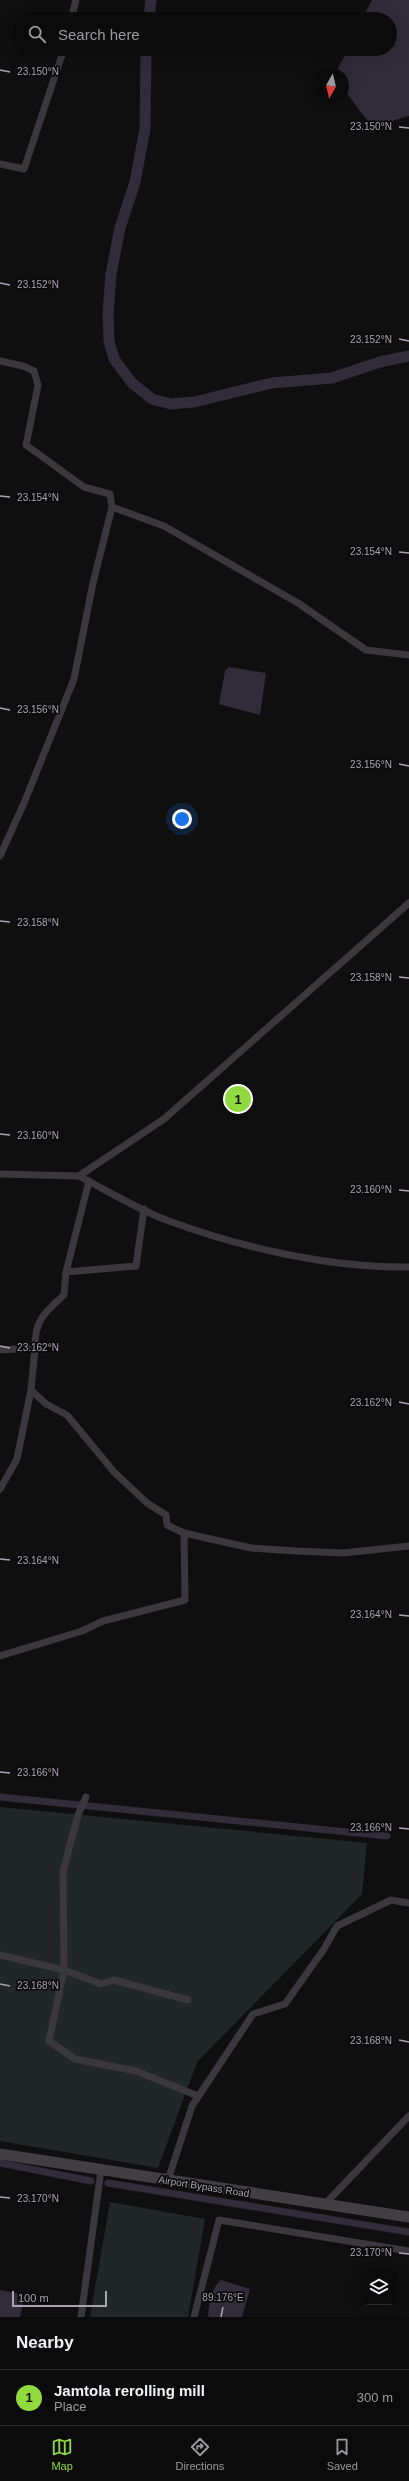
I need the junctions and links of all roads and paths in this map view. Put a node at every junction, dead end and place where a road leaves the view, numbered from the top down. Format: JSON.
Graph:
{"nodes":[{"id":1,"x":76,"y":0,"type":"edge"},
{"id":2,"x":73,"y":12,"type":"edge"},
{"id":3,"x":62,"y":56,"type":"edge"},
{"id":4,"x":0,"y":164,"type":"edge"},
{"id":5,"x":0,"y":360,"type":"edge"},
{"id":6,"x":112,"y":507,"type":"junction"},
{"id":7,"x":409,"y":655,"type":"edge"},
{"id":8,"x":0,"y":856,"type":"edge"},
{"id":9,"x":409,"y":903,"type":"edge"},
{"id":10,"x":0,"y":1174,"type":"edge"},
{"id":11,"x":79,"y":1176,"type":"junction"},
{"id":12,"x":89,"y":1182,"type":"junction"},
{"id":13,"x":144,"y":1209,"type":"junction"},
{"id":14,"x":409,"y":1267,"type":"edge"},
{"id":15,"x":66,"y":1272,"type":"junction"},
{"id":16,"x":35,"y":1348,"type":"junction"},
{"id":17,"x":0,"y":1350,"type":"edge"},
{"id":18,"x":31,"y":1390,"type":"junction"},
{"id":19,"x":0,"y":1489,"type":"edge"},
{"id":20,"x":184,"y":1533,"type":"junction"},
{"id":21,"x":409,"y":1546,"type":"edge"},
{"id":22,"x":0,"y":1656,"type":"edge"},
{"id":23,"x":86,"y":1797,"type":"dead end"},
{"id":24,"x":409,"y":1903,"type":"edge"},
{"id":25,"x":0,"y":1955,"type":"edge"},
{"id":26,"x":64,"y":1970,"type":"junction"},
{"id":27,"x":188,"y":2000,"type":"dead end"},
{"id":28,"x":198,"y":2096,"type":"junction"},
{"id":29,"x":409,"y":2116,"type":"edge"},
{"id":30,"x":0,"y":2154,"type":"edge"},
{"id":31,"x":100,"y":2170,"type":"junction"},
{"id":32,"x":168,"y":2180,"type":"junction"},
{"id":33,"x":325,"y":2204,"type":"junction"},
{"id":34,"x":409,"y":2217,"type":"edge"},
{"id":35,"x":409,"y":2251,"type":"edge"},
{"id":36,"x":81,"y":2317,"type":"edge"},
{"id":37,"x":194,"y":2317,"type":"edge"}],
"edges":[{"from":1,"to":2,"type":"street"},
{"from":3,"to":4,"type":"street"},
{"from":5,"to":6,"type":"street"},
{"from":6,"to":7,"type":"street"},
{"from":6,"to":8,"type":"street"},
{"from":9,"to":11,"type":"street"},
{"from":10,"to":11,"type":"street"},
{"from":11,"to":12,"type":"street"},
{"from":12,"to":13,"type":"street"},
{"from":12,"to":15,"type":"street"},
{"from":13,"to":14,"type":"street"},
{"from":13,"to":15,"type":"street"},
{"from":15,"to":16,"type":"street"},
{"from":16,"to":17,"type":"street"},
{"from":16,"to":18,"type":"street"},
{"from":18,"to":19,"type":"street"},
{"from":18,"to":20,"type":"street"},
{"from":20,"to":21,"type":"street"},
{"from":20,"to":22,"type":"street"},
{"from":23,"to":26,"type":"street"},
{"from":24,"to":28,"type":"street"},
{"from":25,"to":26,"type":"street"},
{"from":26,"to":27,"type":"street"},
{"from":26,"to":28,"type":"street"},
{"from":28,"to":32,"type":"street"},
{"from":29,"to":33,"type":"street"},
{"from":30,"to":31,"type":"street","name":"Airport Bypass Road"},
{"from":31,"to":32,"type":"street","name":"Airport Bypass Road"},
{"from":31,"to":36,"type":"street"},
{"from":32,"to":33,"type":"street","name":"Airport Bypass Road"},
{"from":33,"to":34,"type":"street","name":"Airport Bypass Road"},
{"from":35,"to":37,"type":"street"}]}
